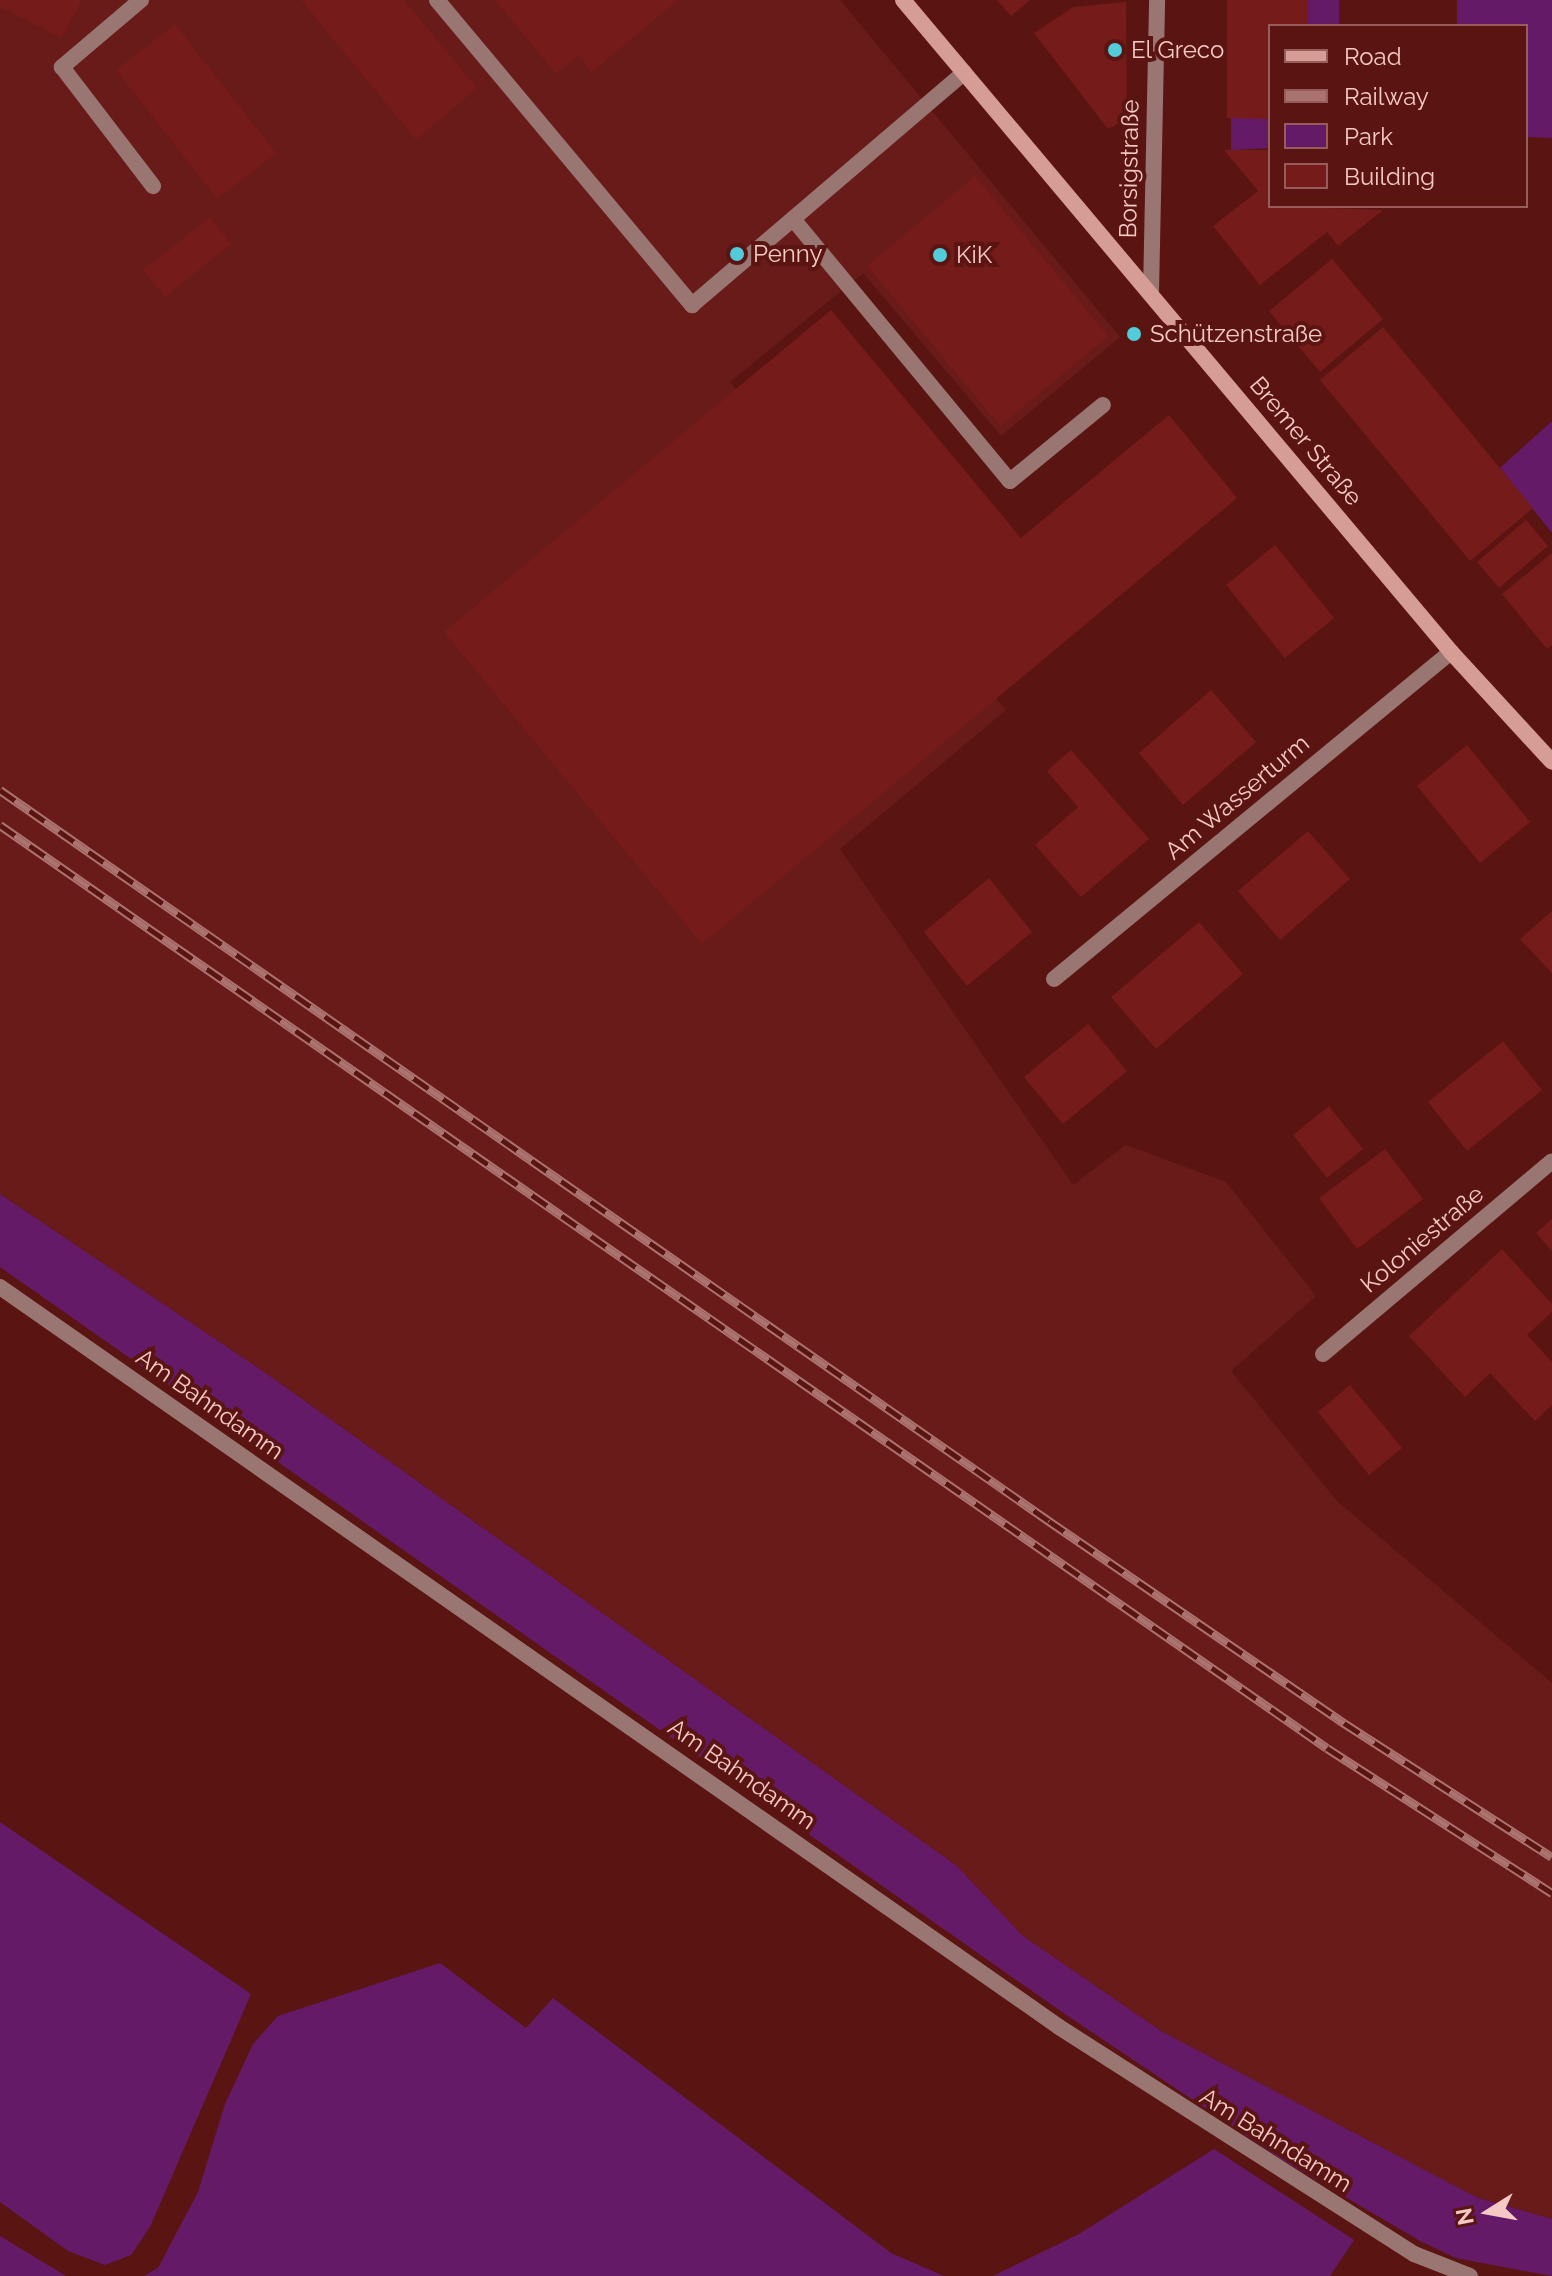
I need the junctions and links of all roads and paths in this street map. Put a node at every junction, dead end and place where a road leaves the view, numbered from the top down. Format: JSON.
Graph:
{"nodes":[{"id":1,"x":141,"y":0,"type":"edge"},
{"id":2,"x":437,"y":0,"type":"edge"},
{"id":3,"x":903,"y":0,"type":"edge"},
{"id":4,"x":1157,"y":0,"type":"edge"},
{"id":5,"x":964,"y":73,"type":"junction"},
{"id":6,"x":153,"y":186,"type":"dead end"},
{"id":7,"x":793,"y":219,"type":"junction"},
{"id":8,"x":1151,"y":292,"type":"junction"},
{"id":9,"x":1103,"y":405,"type":"dead end"},
{"id":10,"x":1451,"y":652,"type":"junction"},
{"id":11,"x":1552,"y":762,"type":"edge"},
{"id":12,"x":1054,"y":979,"type":"dead end"},
{"id":13,"x":1552,"y":1161,"type":"edge"},
{"id":14,"x":0,"y":1287,"type":"edge"},
{"id":15,"x":1323,"y":1354,"type":"dead end"},
{"id":16,"x":1470,"y":2276,"type":"edge"}],
"edges":[{"from":1,"to":6,"type":"street"},
{"from":2,"to":7,"type":"street"},
{"from":3,"to":5,"type":"main road","name":"Bremer Straße"},
{"from":4,"to":8,"type":"street","name":"Borsigstraße"},
{"from":5,"to":7,"type":"street"},
{"from":5,"to":8,"type":"main road","name":"Bremer Straße"},
{"from":7,"to":9,"type":"street"},
{"from":8,"to":10,"type":"main road","name":"Bremer Straße"},
{"from":10,"to":11,"type":"main road","name":"Bremer Straße"},
{"from":10,"to":12,"type":"street","name":"Am Wasserturm"},
{"from":13,"to":15,"type":"street","name":"Koloniestraße"},
{"from":14,"to":16,"type":"street","name":"Am Bahndamm"}]}
